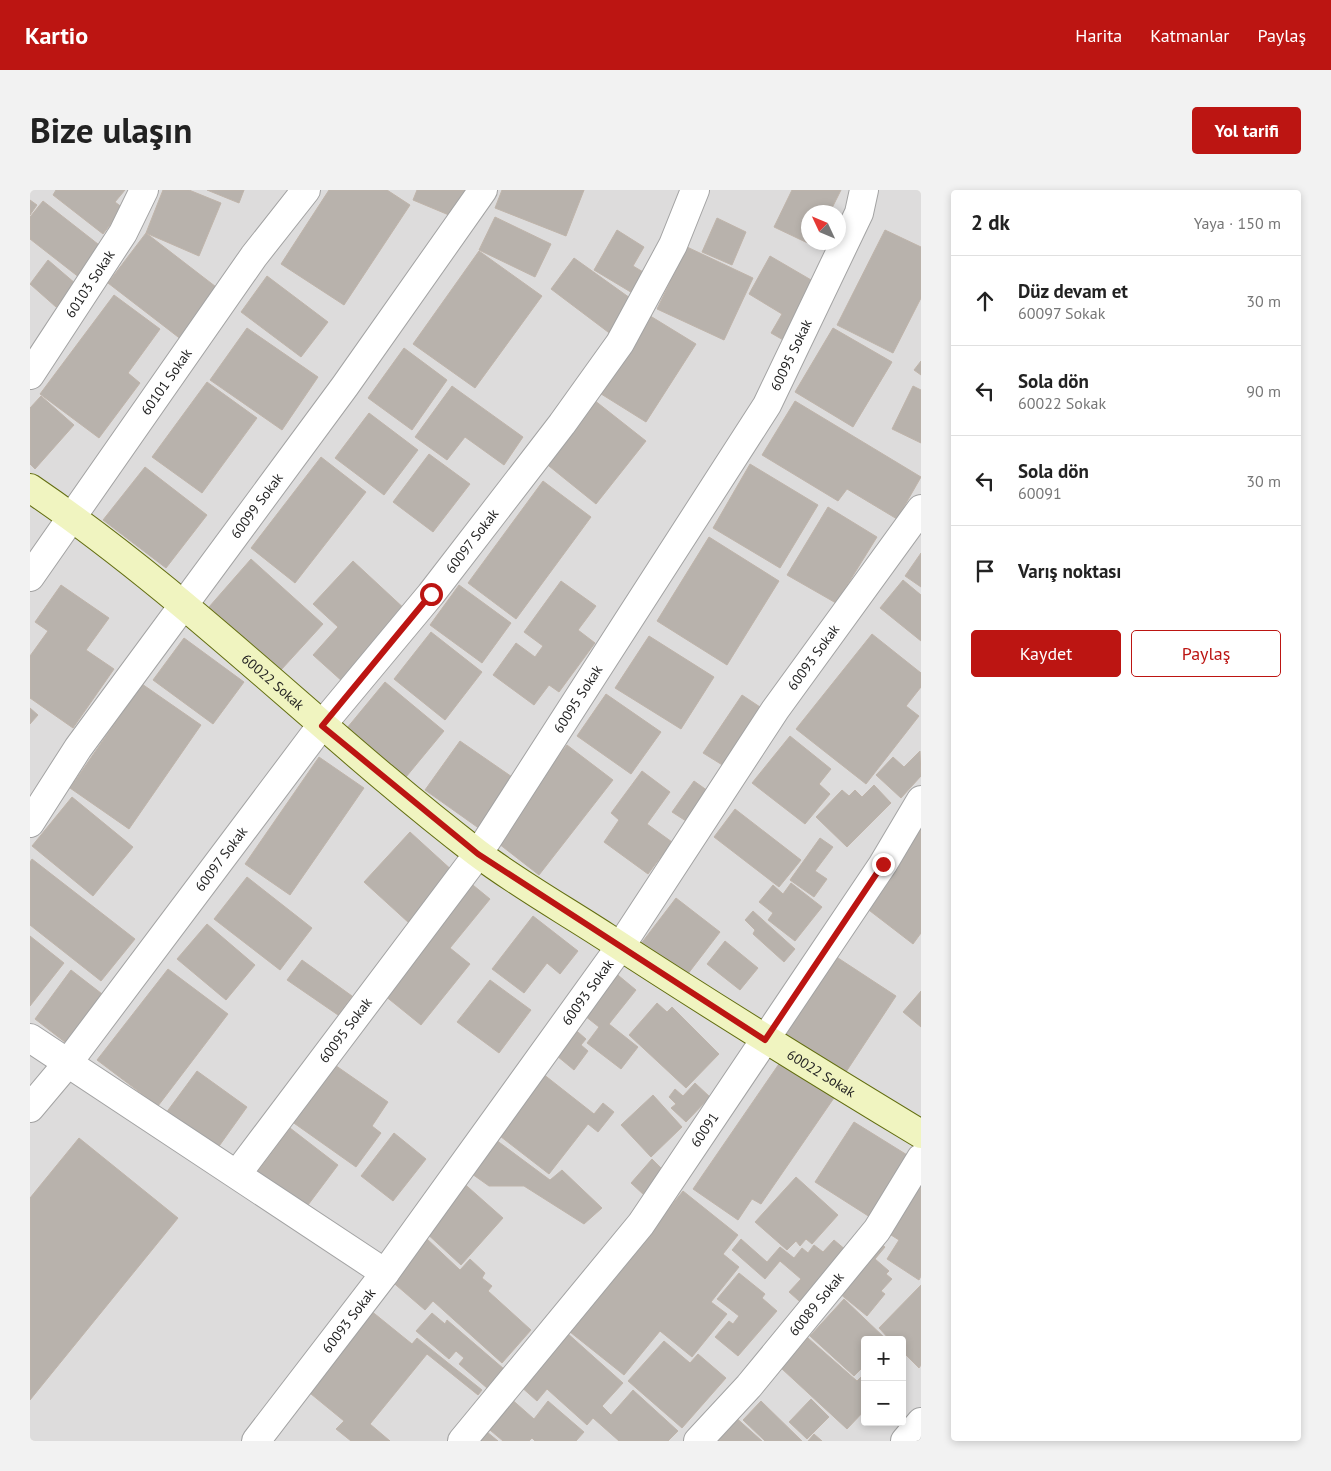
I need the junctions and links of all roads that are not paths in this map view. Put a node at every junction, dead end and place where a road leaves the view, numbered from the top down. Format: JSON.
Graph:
{"nodes":[{"id":1,"x":144,"y":190,"type":"edge"},
{"id":2,"x":306,"y":190,"type":"edge"},
{"id":3,"x":483,"y":190,"type":"edge"},
{"id":4,"x":695,"y":190,"type":"edge"},
{"id":5,"x":864,"y":190,"type":"edge"},
{"id":6,"x":30,"y":375,"type":"edge"},
{"id":7,"x":30,"y":488,"type":"edge"},
{"id":8,"x":921,"y":509,"type":"edge"},
{"id":9,"x":72,"y":516,"type":"junction"},
{"id":10,"x":30,"y":577,"type":"edge"},
{"id":11,"x":183,"y":604,"type":"junction"},
{"id":12,"x":322,"y":726,"type":"junction"},
{"id":13,"x":921,"y":800,"type":"edge"},
{"id":14,"x":30,"y":823,"type":"edge"},
{"id":15,"x":478,"y":854,"type":"junction"},
{"id":16,"x":620,"y":947,"type":"junction"},
{"id":17,"x":30,"y":1038,"type":"edge"},
{"id":18,"x":765,"y":1040,"type":"junction"},
{"id":19,"x":67,"y":1064,"type":"junction"},
{"id":20,"x":30,"y":1108,"type":"edge"},
{"id":21,"x":921,"y":1134,"type":"edge"},
{"id":22,"x":921,"y":1158,"type":"edge"},
{"id":23,"x":237,"y":1174,"type":"junction"},
{"id":24,"x":385,"y":1273,"type":"junction"},
{"id":25,"x":921,"y":1422,"type":"edge"},
{"id":26,"x":256,"y":1441,"type":"edge"},
{"id":27,"x":462,"y":1441,"type":"edge"},
{"id":28,"x":698,"y":1441,"type":"edge"},
{"id":29,"x":904,"y":1441,"type":"edge"}],
"edges":[{"from":1,"to":6,"type":"street","name":"60103 Sokak"},
{"from":2,"to":9,"type":"street","name":"60101 Sokak"},
{"from":3,"to":11,"type":"street","name":"60099 Sokak"},
{"from":4,"to":12,"type":"street","name":"60097 Sokak"},
{"from":5,"to":15,"type":"street","name":"60095 Sokak"},
{"from":7,"to":9,"type":"street","name":"60022 Sokak"},
{"from":8,"to":16,"type":"street","name":"60093 Sokak"},
{"from":9,"to":10,"type":"street","name":"60101 Sokak"},
{"from":9,"to":11,"type":"street","name":"60022 Sokak"},
{"from":11,"to":12,"type":"street","name":"60022 Sokak"},
{"from":11,"to":14,"type":"street","name":"60099 Sokak"},
{"from":12,"to":15,"type":"street","name":"60022 Sokak"},
{"from":12,"to":19,"type":"street","name":"60097 Sokak"},
{"from":13,"to":18,"type":"street","name":"60091"},
{"from":15,"to":16,"type":"street","name":"60022 Sokak"},
{"from":15,"to":23,"type":"street","name":"60095 Sokak"},
{"from":16,"to":18,"type":"street","name":"60022 Sokak"},
{"from":16,"to":24,"type":"street","name":"60093 Sokak"},
{"from":17,"to":19,"type":"street"},
{"from":18,"to":21,"type":"street","name":"60022 Sokak"},
{"from":18,"to":27,"type":"street","name":"60091"},
{"from":19,"to":20,"type":"street","name":"60097 Sokak"},
{"from":19,"to":23,"type":"street"},
{"from":22,"to":28,"type":"street","name":"60089 Sokak"},
{"from":23,"to":24,"type":"street"},
{"from":24,"to":26,"type":"street","name":"60093 Sokak"},
{"from":25,"to":29,"type":"street"}]}
